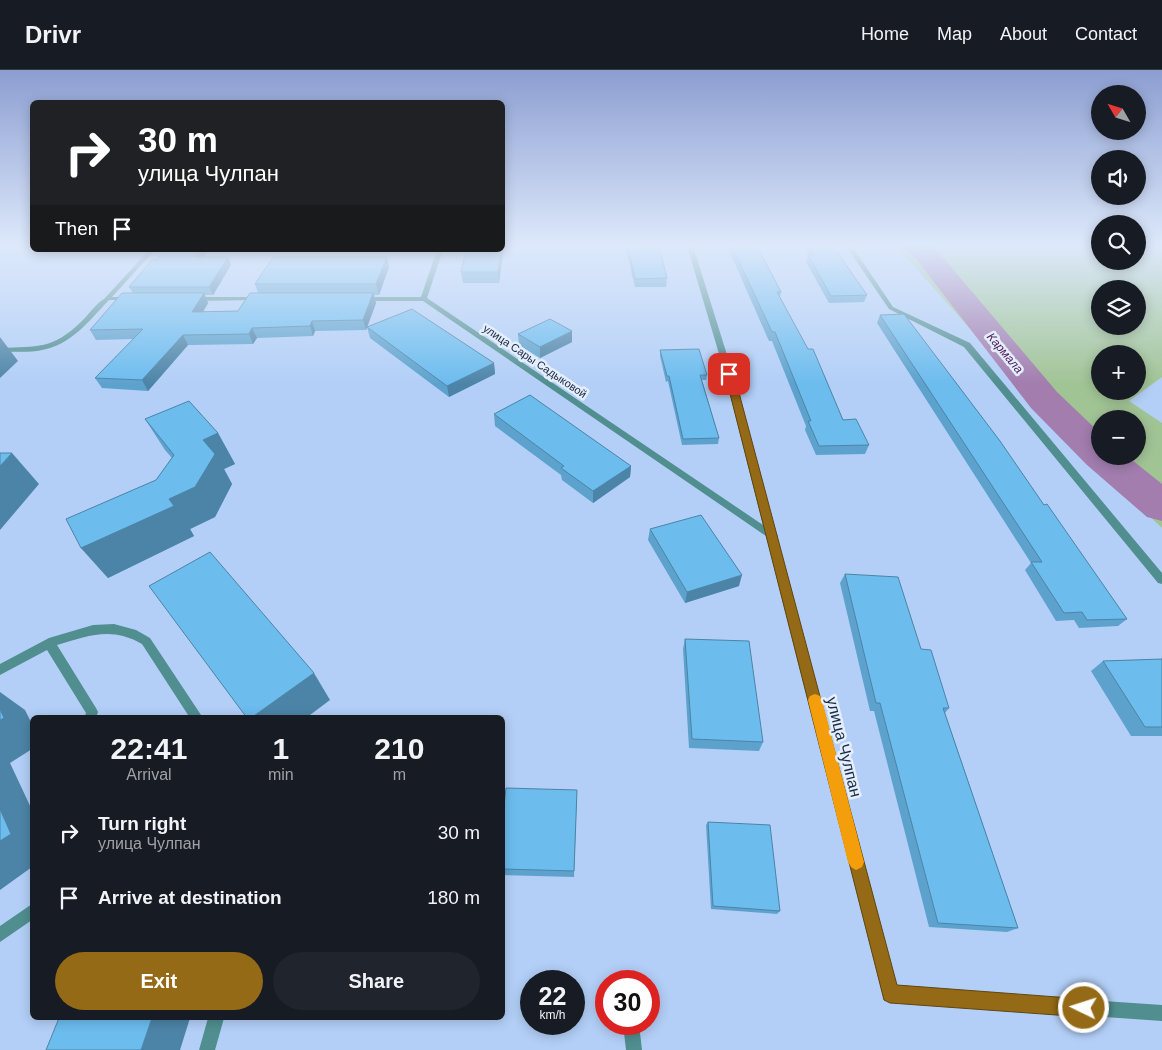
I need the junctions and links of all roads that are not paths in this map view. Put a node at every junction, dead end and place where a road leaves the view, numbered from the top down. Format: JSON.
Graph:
{"nodes":[{"id":1,"x":114,"y":292,"type":"edge"},
{"id":2,"x":426,"y":292,"type":"edge"},
{"id":3,"x":704,"y":292,"type":"edge"},
{"id":4,"x":880,"y":292,"type":"edge"},
{"id":5,"x":107,"y":299,"type":"junction"},
{"id":6,"x":136,"y":299,"type":"edge"},
{"id":7,"x":186,"y":299,"type":"edge"},
{"id":8,"x":265,"y":299,"type":"edge"},
{"id":9,"x":354,"y":299,"type":"edge"},
{"id":10,"x":424,"y":299,"type":"junction"},
{"id":11,"x":0,"y":350,"type":"edge"},
{"id":12,"x":773,"y":536,"type":"junction"},
{"id":13,"x":1162,"y":580,"type":"edge"},
{"id":14,"x":49,"y":642,"type":"junction"},
{"id":15,"x":0,"y":670,"type":"edge"},
{"id":16,"x":91,"y":715,"type":"edge"},
{"id":17,"x":195,"y":715,"type":"edge"},
{"id":18,"x":30,"y":912,"type":"edge"},
{"id":19,"x":0,"y":935,"type":"edge"},
{"id":20,"x":1162,"y":1013,"type":"edge"},
{"id":21,"x":215,"y":1020,"type":"edge"},
{"id":22,"x":632,"y":1035,"type":"edge"},
{"id":23,"x":207,"y":1050,"type":"edge"},
{"id":24,"x":634,"y":1050,"type":"edge"}],
"edges":[{"from":1,"to":5,"type":"street"},
{"from":2,"to":10,"type":"street"},
{"from":3,"to":12,"type":"street","name":"улица Чулпан"},
{"from":4,"to":13,"type":"street"},
{"from":5,"to":6,"type":"street"},
{"from":5,"to":11,"type":"street"},
{"from":7,"to":8,"type":"street"},
{"from":9,"to":10,"type":"street"},
{"from":10,"to":12,"type":"street","name":"улица Сары Садыковой"},
{"from":12,"to":20,"type":"street","name":"улица Чулпан"},
{"from":14,"to":15,"type":"street"},
{"from":14,"to":16,"type":"street"},
{"from":14,"to":17,"type":"street"},
{"from":18,"to":19,"type":"street"},
{"from":21,"to":23,"type":"street"},
{"from":22,"to":24,"type":"street"}]}
